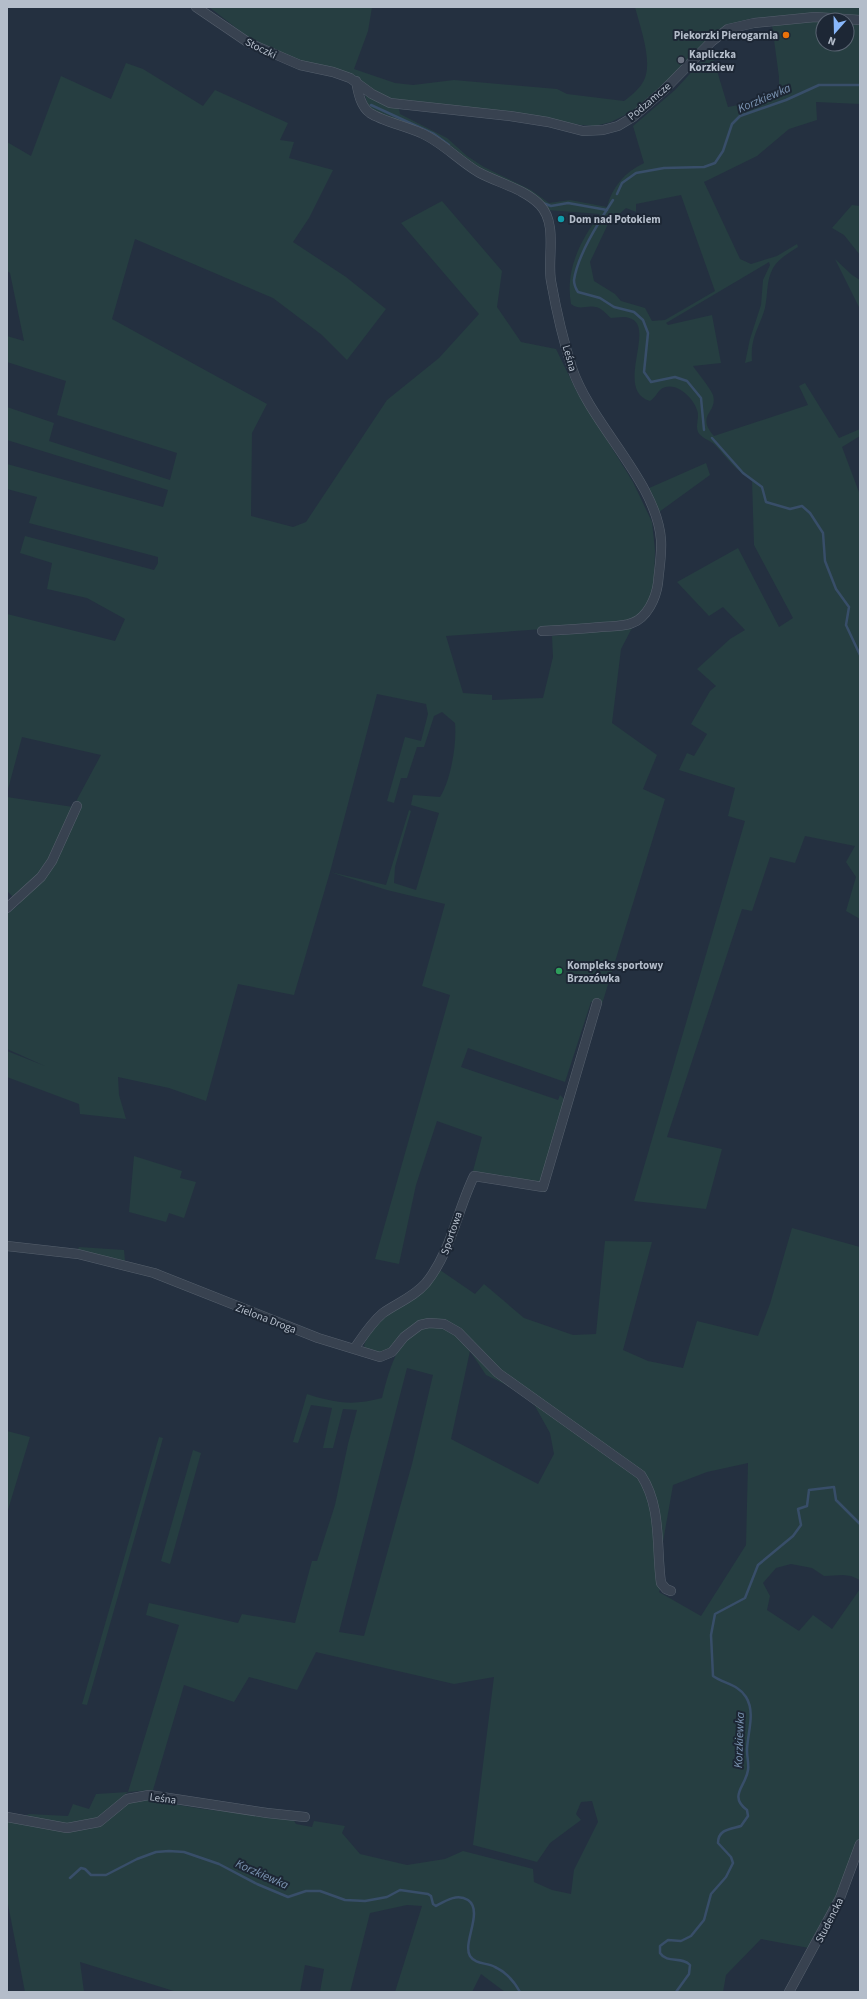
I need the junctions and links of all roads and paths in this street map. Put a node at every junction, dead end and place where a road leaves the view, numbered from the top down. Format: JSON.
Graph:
{"nodes":[{"id":1,"x":196,"y":7,"type":"edge"},
{"id":2,"x":860,"y":20,"type":"edge"},
{"id":3,"x":334,"y":72,"type":"joint"},
{"id":4,"x":356,"y":81,"type":"junction"},
{"id":5,"x":542,"y":631,"type":"dead end"},
{"id":6,"x":77,"y":806,"type":"dead end"},
{"id":7,"x":7,"y":908,"type":"edge"},
{"id":8,"x":597,"y":1002,"type":"dead end"},
{"id":9,"x":7,"y":1246,"type":"edge"},
{"id":10,"x":354,"y":1349,"type":"junction"},
{"id":11,"x":671,"y":1591,"type":"dead end"},
{"id":12,"x":7,"y":1817,"type":"edge"},
{"id":13,"x":305,"y":1817,"type":"dead end"},
{"id":14,"x":860,"y":1844,"type":"edge"},
{"id":15,"x":789,"y":1992,"type":"edge"}],
"edges":[{"from":1,"to":3,"type":"street","name":"Stoczki"},
{"from":2,"to":4,"type":"street","name":"Podzamcze"},
{"from":3,"to":4,"type":"street","name":"Podzamcze"},
{"from":4,"to":5,"type":"street","name":"Leśna"},
{"from":6,"to":7,"type":"street"},
{"from":8,"to":10,"type":"street","name":"Sportowa"},
{"from":9,"to":10,"type":"street","name":"Zielona Droga"},
{"from":10,"to":11,"type":"street","name":"Zielona Droga"},
{"from":12,"to":13,"type":"street","name":"Leśna"},
{"from":14,"to":15,"type":"street","name":"Studencka"}]}
